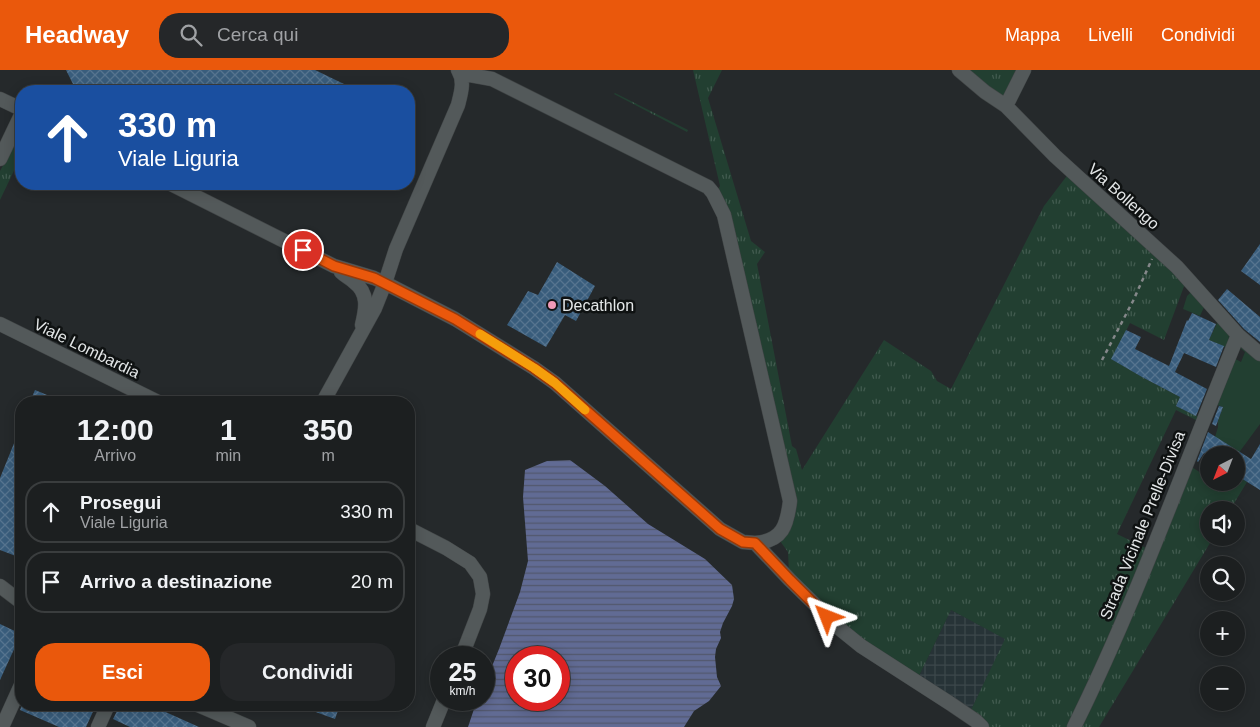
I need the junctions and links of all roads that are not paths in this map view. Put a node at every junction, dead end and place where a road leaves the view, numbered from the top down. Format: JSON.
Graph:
{"nodes":[{"id":1,"x":959,"y":70,"type":"edge"},
{"id":2,"x":1024,"y":70,"type":"edge"},
{"id":3,"x":460,"y":73,"type":"edge"},
{"id":4,"x":497,"y":75,"type":"edge"},
{"id":5,"x":0,"y":99,"type":"edge"},
{"id":6,"x":15,"y":106,"type":"edge"},
{"id":7,"x":1006,"y":106,"type":"junction"},
{"id":8,"x":15,"y":128,"type":"edge"},
{"id":9,"x":0,"y":159,"type":"edge"},
{"id":10,"x":183,"y":190,"type":"edge"},
{"id":11,"x":334,"y":266,"type":"junction"},
{"id":12,"x":385,"y":283,"type":"junction"},
{"id":13,"x":0,"y":324,"type":"edge"},
{"id":14,"x":361,"y":333,"type":"junction"},
{"id":15,"x":1238,"y":334,"type":"junction"},
{"id":16,"x":1260,"y":354,"type":"edge"},
{"id":17,"x":146,"y":396,"type":"edge"},
{"id":18,"x":326,"y":396,"type":"edge"},
{"id":19,"x":415,"y":532,"type":"edge"},
{"id":20,"x":755,"y":543,"type":"junction"},
{"id":21,"x":0,"y":586,"type":"edge"},
{"id":22,"x":15,"y":597,"type":"edge"},
{"id":23,"x":465,"y":646,"type":"edge"},
{"id":24,"x":15,"y":698,"type":"edge"},
{"id":25,"x":105,"y":711,"type":"edge"},
{"id":26,"x":212,"y":711,"type":"edge"},
{"id":27,"x":440,"y":711,"type":"edge"},
{"id":28,"x":2,"y":727,"type":"edge"},
{"id":29,"x":98,"y":727,"type":"edge"},
{"id":30,"x":249,"y":727,"type":"edge"},
{"id":31,"x":433,"y":727,"type":"edge"},
{"id":32,"x":982,"y":727,"type":"edge"},
{"id":33,"x":1074,"y":727,"type":"edge"}],
"edges":[{"from":1,"to":7,"type":"street","name":"Via Bollengo"},
{"from":2,"to":7,"type":"street"},
{"from":3,"to":4,"type":"street"},
{"from":3,"to":12,"type":"street"},
{"from":4,"to":20,"type":"street"},
{"from":5,"to":6,"type":"street"},
{"from":7,"to":15,"type":"street","name":"Via Bollengo"},
{"from":8,"to":9,"type":"street"},
{"from":10,"to":11,"type":"street"},
{"from":11,"to":12,"type":"street"},
{"from":11,"to":14,"type":"street"},
{"from":12,"to":14,"type":"street"},
{"from":12,"to":20,"type":"street"},
{"from":13,"to":17,"type":"street","name":"Viale Lombardia"},
{"from":14,"to":18,"type":"street"},
{"from":15,"to":16,"type":"street","name":"Via Bollengo"},
{"from":15,"to":33,"type":"street","name":"Strada Vicinale Prelle-Divisa"},
{"from":19,"to":23,"type":"street"},
{"from":20,"to":32,"type":"street"},
{"from":21,"to":22,"type":"street"},
{"from":24,"to":28,"type":"street"},
{"from":25,"to":29,"type":"street"},
{"from":26,"to":30,"type":"street"},
{"from":27,"to":31,"type":"street"}]}
